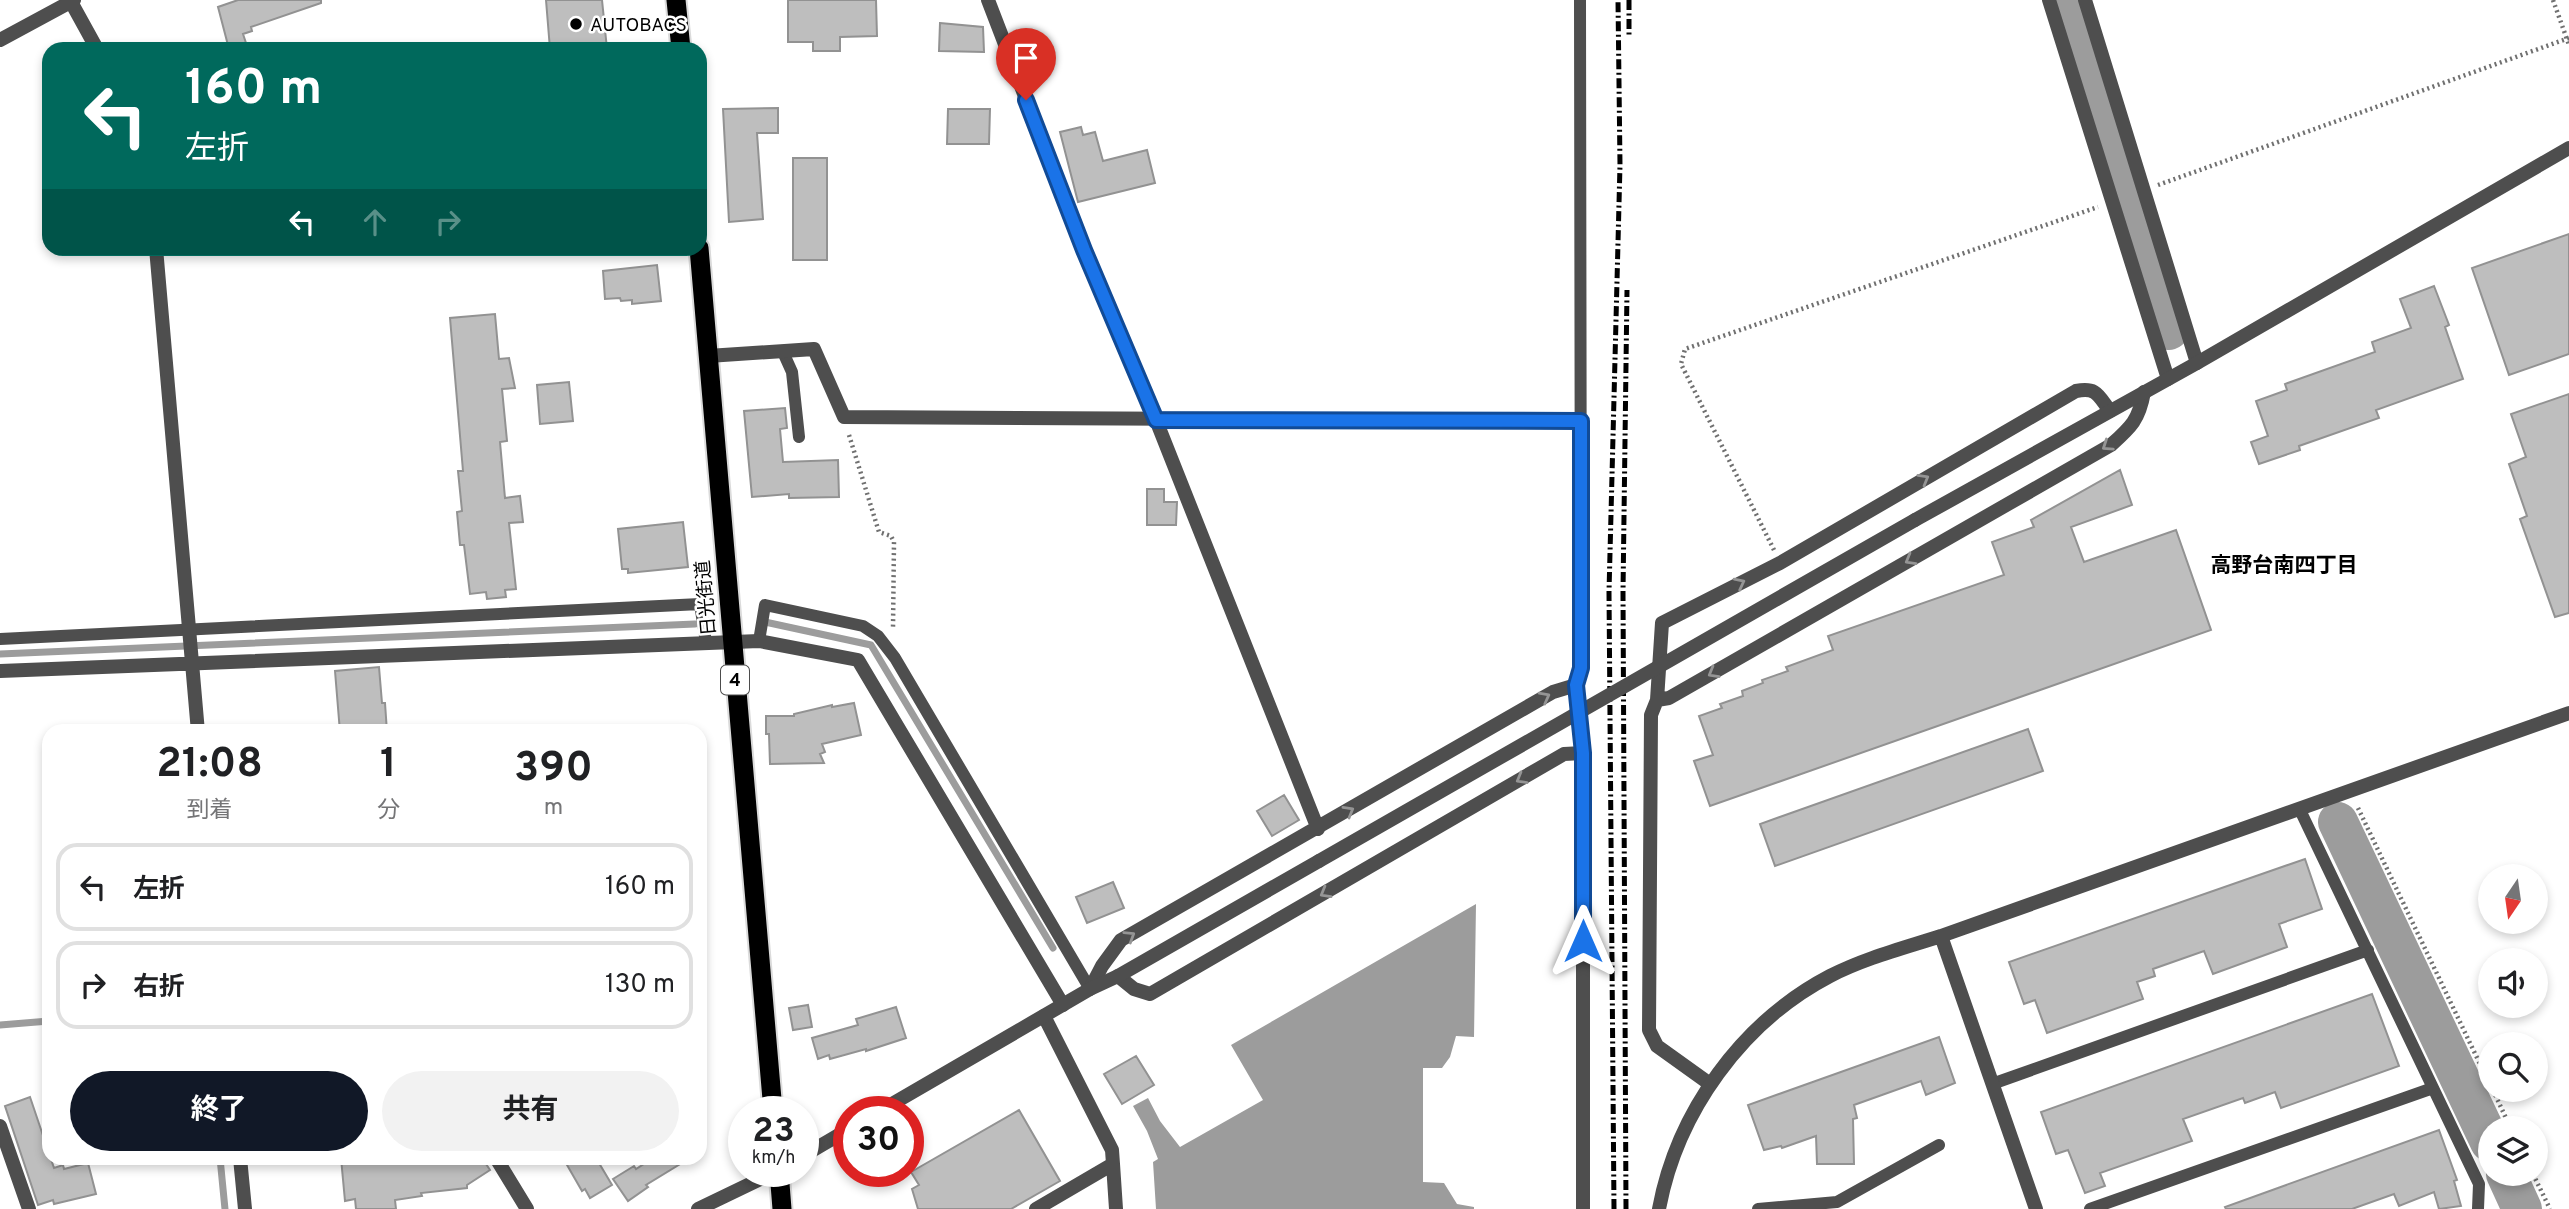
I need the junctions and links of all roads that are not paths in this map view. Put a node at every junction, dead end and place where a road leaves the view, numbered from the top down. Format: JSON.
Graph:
{"nodes":[{"id":1,"x":676,"y":0,"type":"edge"},
{"id":2,"x":988,"y":0,"type":"edge"},
{"id":3,"x":1580,"y":0,"type":"edge"},
{"id":4,"x":2049,"y":0,"type":"edge"},
{"id":5,"x":2085,"y":0,"type":"edge"},
{"id":6,"x":72,"y":1,"type":"edge"},
{"id":7,"x":0,"y":40,"type":"edge"},
{"id":8,"x":93,"y":42,"type":"edge"},
{"id":9,"x":680,"y":42,"type":"edge"},
{"id":10,"x":2569,"y":148,"type":"edge"},
{"id":11,"x":157,"y":256,"type":"edge"},
{"id":12,"x":700,"y":256,"type":"edge"},
{"id":13,"x":783,"y":352,"type":"junction"},
{"id":14,"x":708,"y":356,"type":"junction"},
{"id":15,"x":2197,"y":363,"type":"junction"},
{"id":16,"x":2168,"y":379,"type":"junction"},
{"id":17,"x":2144,"y":392,"type":"junction"},
{"id":18,"x":2110,"y":411,"type":"junction"},
{"id":19,"x":1156,"y":420,"type":"junction"},
{"id":20,"x":1581,"y":421,"type":"junction"},
{"id":21,"x":799,"y":437,"type":"dead end"},
{"id":22,"x":188,"y":630,"type":"junction"},
{"id":23,"x":0,"y":639,"type":"edge"},
{"id":24,"x":759,"y":641,"type":"junction"},
{"id":25,"x":706,"y":642,"type":"junction"},
{"id":26,"x":731,"y":642,"type":"junction"},
{"id":27,"x":191,"y":663,"type":"junction"},
{"id":28,"x":0,"y":671,"type":"edge"},
{"id":29,"x":1576,"y":685,"type":"junction"},
{"id":30,"x":1657,"y":699,"type":"junction"},
{"id":31,"x":2569,"y":713,"type":"edge"},
{"id":32,"x":197,"y":724,"type":"edge"},
{"id":33,"x":1583,"y":753,"type":"junction"},
{"id":34,"x":2300,"y":810,"type":"junction"},
{"id":35,"x":1318,"y":829,"type":"junction"},
{"id":36,"x":1941,"y":936,"type":"junction"},
{"id":37,"x":2368,"y":950,"type":"junction"},
{"id":38,"x":1118,"y":976,"type":"junction"},
{"id":39,"x":1090,"y":989,"type":"junction"},
{"id":40,"x":1063,"y":1005,"type":"junction"},
{"id":41,"x":1044,"y":1016,"type":"junction"},
{"id":42,"x":1710,"y":1084,"type":"junction"},
{"id":43,"x":1992,"y":1084,"type":"junction"},
{"id":44,"x":2433,"y":1088,"type":"junction"},
{"id":45,"x":773,"y":1096,"type":"edge"},
{"id":46,"x":906,"y":1096,"type":"edge"},
{"id":47,"x":0,"y":1126,"type":"edge"},
{"id":48,"x":1939,"y":1145,"type":"dead end"},
{"id":49,"x":1114,"y":1164,"type":"junction"},
{"id":50,"x":241,"y":1165,"type":"edge"},
{"id":51,"x":500,"y":1165,"type":"edge"},
{"id":52,"x":744,"y":1187,"type":"edge"},
{"id":53,"x":780,"y":1187,"type":"edge"},
{"id":54,"x":29,"y":1209,"type":"edge"},
{"id":55,"x":246,"y":1209,"type":"edge"},
{"id":56,"x":527,"y":1209,"type":"edge"},
{"id":57,"x":698,"y":1209,"type":"edge"},
{"id":58,"x":782,"y":1209,"type":"edge"},
{"id":59,"x":1036,"y":1209,"type":"edge"},
{"id":60,"x":1116,"y":1209,"type":"edge"},
{"id":61,"x":1583,"y":1209,"type":"edge"},
{"id":62,"x":1659,"y":1209,"type":"edge"},
{"id":63,"x":1758,"y":1209,"type":"edge"},
{"id":64,"x":2036,"y":1209,"type":"edge"},
{"id":65,"x":2090,"y":1209,"type":"edge"},
{"id":66,"x":2478,"y":1209,"type":"edge"}],
"edges":[{"from":1,"to":9,"type":"highway"},
{"from":2,"to":19,"type":"street"},
{"from":3,"to":20,"type":"lane"},
{"from":4,"to":16,"type":"street"},
{"from":5,"to":15,"type":"street"},
{"from":6,"to":7,"type":"street"},
{"from":6,"to":8,"type":"street"},
{"from":10,"to":15,"type":"street"},
{"from":11,"to":22,"type":"street"},
{"from":12,"to":14,"type":"highway","name":"日光街道","number":"4"},
{"from":13,"to":14,"type":"street"},
{"from":13,"to":19,"type":"street"},
{"from":13,"to":21,"type":"lane"},
{"from":14,"to":26,"type":"highway","name":"日光街道","number":"4"},
{"from":15,"to":16,"type":"street"},
{"from":16,"to":17,"type":"street"},
{"from":17,"to":18,"type":"street"},
{"from":17,"to":30,"type":"street","one_way":true},
{"from":30,"to":18,"type":"street","one_way":true},
{"from":18,"to":38,"type":"street","bridge":true},
{"from":19,"to":20,"type":"street"},
{"from":19,"to":35,"type":"street"},
{"from":20,"to":29,"type":"lane"},
{"from":22,"to":23,"type":"lane"},
{"from":22,"to":25,"type":"lane"},
{"from":22,"to":27,"type":"street"},
{"from":24,"to":26,"type":"street"},
{"from":24,"to":39,"type":"lane"},
{"from":24,"to":40,"type":"street"},
{"from":25,"to":26,"type":"street"},
{"from":25,"to":27,"type":"street"},
{"from":26,"to":45,"type":"highway","name":"日光街道","number":"4"},
{"from":27,"to":28,"type":"street"},
{"from":27,"to":32,"type":"street"},
{"from":29,"to":33,"type":"street"},
{"from":35,"to":29,"type":"street","one_way":true},
{"from":30,"to":42,"type":"street"},
{"from":31,"to":34,"type":"street"},
{"from":33,"to":38,"type":"street","one_way":true},
{"from":33,"to":61,"type":"street"},
{"from":34,"to":36,"type":"street"},
{"from":34,"to":37,"type":"lane"},
{"from":39,"to":35,"type":"street","one_way":true},
{"from":36,"to":42,"type":"street"},
{"from":36,"to":43,"type":"street"},
{"from":37,"to":43,"type":"lane"},
{"from":37,"to":44,"type":"lane"},
{"from":38,"to":39,"type":"street"},
{"from":39,"to":40,"type":"street"},
{"from":40,"to":41,"type":"street"},
{"from":41,"to":46,"type":"street"},
{"from":41,"to":49,"type":"street"},
{"from":42,"to":62,"type":"street"},
{"from":43,"to":64,"type":"street"},
{"from":44,"to":65,"type":"lane"},
{"from":44,"to":66,"type":"lane"},
{"from":47,"to":54,"type":"street"},
{"from":48,"to":63,"type":"lane"},
{"from":49,"to":59,"type":"street"},
{"from":49,"to":60,"type":"street"},
{"from":50,"to":55,"type":"street"},
{"from":51,"to":56,"type":"street"},
{"from":52,"to":57,"type":"street"},
{"from":53,"to":58,"type":"highway"}]}
